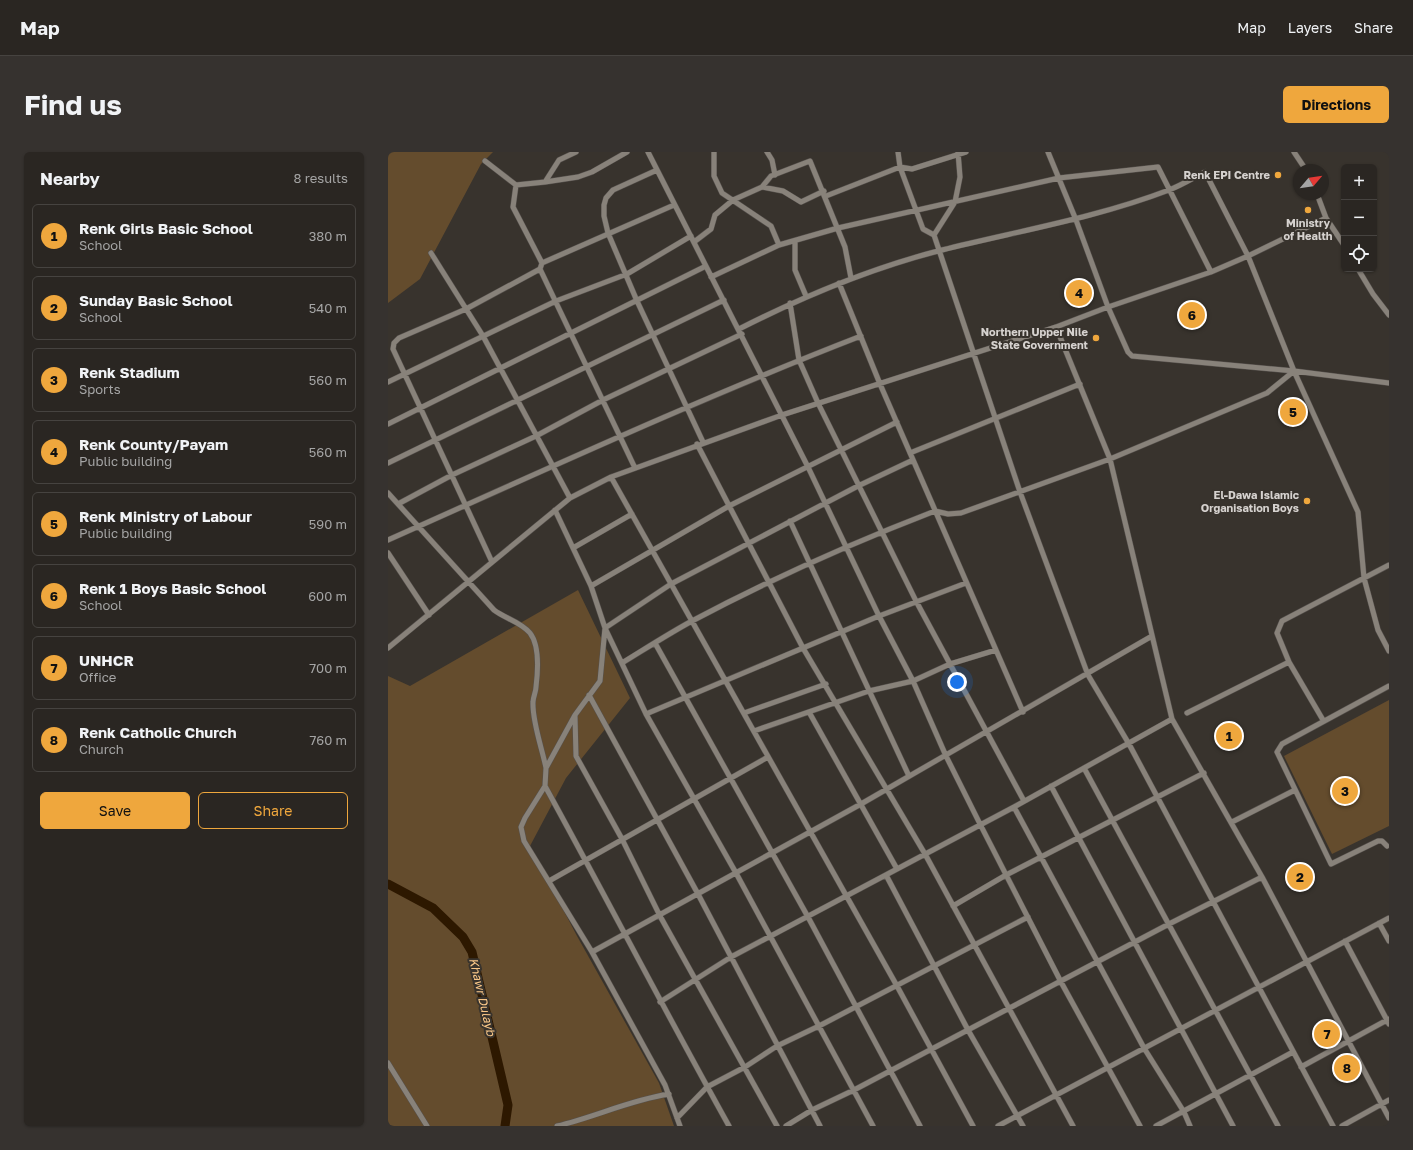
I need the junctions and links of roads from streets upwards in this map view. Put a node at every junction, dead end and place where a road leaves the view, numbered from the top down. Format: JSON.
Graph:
{"nodes":[{"id":1,"x":576,"y":152,"type":"edge"},
{"id":2,"x":626,"y":152,"type":"edge"},
{"id":3,"x":648,"y":152,"type":"edge"},
{"id":4,"x":714,"y":152,"type":"edge"},
{"id":5,"x":767,"y":152,"type":"edge"},
{"id":6,"x":898,"y":152,"type":"edge"},
{"id":7,"x":966,"y":152,"type":"edge"},
{"id":8,"x":1048,"y":152,"type":"edge"},
{"id":9,"x":1294,"y":152,"type":"edge"},
{"id":10,"x":958,"y":153,"type":"edge"},
{"id":11,"x":485,"y":161,"type":"dead end"},
{"id":12,"x":1302,"y":164,"type":"edge"},
{"id":13,"x":900,"y":167,"type":"junction"},
{"id":14,"x":656,"y":170,"type":"junction"},
{"id":15,"x":775,"y":175,"type":"junction"},
{"id":16,"x":1059,"y":178,"type":"junction"},
{"id":17,"x":545,"y":182,"type":"junction"},
{"id":18,"x":516,"y":185,"type":"junction"},
{"id":19,"x":762,"y":187,"type":"junction"},
{"id":20,"x":1170,"y":189,"type":"junction"},
{"id":21,"x":825,"y":193,"type":"junction"},
{"id":22,"x":733,"y":200,"type":"junction"},
{"id":23,"x":1319,"y":200,"type":"edge"},
{"id":24,"x":955,"y":202,"type":"junction"},
{"id":25,"x":674,"y":205,"type":"junction"},
{"id":26,"x":917,"y":211,"type":"junction"},
{"id":27,"x":1326,"y":218,"type":"junction"},
{"id":28,"x":1076,"y":220,"type":"junction"},
{"id":29,"x":838,"y":228,"type":"junction"},
{"id":30,"x":608,"y":232,"type":"junction"},
{"id":31,"x":934,"y":235,"type":"junction"},
{"id":32,"x":691,"y":236,"type":"junction"},
{"id":33,"x":795,"y":240,"type":"junction"},
{"id":34,"x":1341,"y":240,"type":"edge"},
{"id":35,"x":694,"y":242,"type":"junction"},
{"id":36,"x":779,"y":245,"type":"junction"},
{"id":37,"x":940,"y":250,"type":"junction"},
{"id":38,"x":431,"y":253,"type":"dead end"},
{"id":39,"x":1248,"y":256,"type":"junction"},
{"id":40,"x":542,"y":263,"type":"junction"},
{"id":41,"x":706,"y":266,"type":"junction"},
{"id":42,"x":540,"y":269,"type":"junction"},
{"id":43,"x":1211,"y":272,"type":"junction"},
{"id":44,"x":1360,"y":272,"type":"edge"},
{"id":45,"x":627,"y":274,"type":"junction"},
{"id":46,"x":711,"y":277,"type":"junction"},
{"id":47,"x":851,"y":278,"type":"junction"},
{"id":48,"x":840,"y":283,"type":"junction"},
{"id":49,"x":806,"y":296,"type":"junction"},
{"id":50,"x":724,"y":300,"type":"junction"},
{"id":51,"x":637,"y":301,"type":"junction"},
{"id":52,"x":556,"y":302,"type":"junction"},
{"id":53,"x":790,"y":303,"type":"junction"},
{"id":54,"x":1108,"y":307,"type":"junction"},
{"id":55,"x":466,"y":309,"type":"junction"},
{"id":56,"x":1389,"y":315,"type":"edge"},
{"id":57,"x":1056,"y":327,"type":"junction"},
{"id":58,"x":740,"y":331,"type":"junction"},
{"id":59,"x":571,"y":334,"type":"junction"},
{"id":60,"x":653,"y":335,"type":"junction"},
{"id":61,"x":483,"y":336,"type":"junction"},
{"id":62,"x":861,"y":336,"type":"junction"},
{"id":63,"x":973,"y":354,"type":"junction"},
{"id":64,"x":799,"y":360,"type":"junction"},
{"id":65,"x":587,"y":367,"type":"junction"},
{"id":66,"x":500,"y":369,"type":"junction"},
{"id":67,"x":669,"y":369,"type":"junction"},
{"id":68,"x":1294,"y":371,"type":"junction"},
{"id":69,"x":405,"y":374,"type":"junction"},
{"id":70,"x":762,"y":375,"type":"junction"},
{"id":71,"x":388,"y":382,"type":"edge"},
{"id":72,"x":1389,"y":383,"type":"edge"},
{"id":73,"x":880,"y":384,"type":"junction"},
{"id":74,"x":1080,"y":384,"type":"junction"},
{"id":75,"x":603,"y":400,"type":"junction"},
{"id":76,"x":517,"y":401,"type":"junction"},
{"id":77,"x":818,"y":403,"type":"junction"},
{"id":78,"x":687,"y":407,"type":"junction"},
{"id":79,"x":421,"y":408,"type":"junction"},
{"id":80,"x":782,"y":415,"type":"junction"},
{"id":81,"x":995,"y":417,"type":"junction"},
{"id":82,"x":897,"y":422,"type":"junction"},
{"id":83,"x":388,"y":424,"type":"edge"},
{"id":84,"x":536,"y":436,"type":"junction"},
{"id":85,"x":620,"y":437,"type":"junction"},
{"id":86,"x":436,"y":440,"type":"junction"},
{"id":87,"x":703,"y":442,"type":"junction"},
{"id":88,"x":697,"y":444,"type":"junction"},
{"id":89,"x":840,"y":450,"type":"junction"},
{"id":90,"x":910,"y":453,"type":"junction"},
{"id":91,"x":1110,"y":459,"type":"junction"},
{"id":92,"x":913,"y":460,"type":"junction"},
{"id":93,"x":388,"y":463,"type":"edge"},
{"id":94,"x":553,"y":467,"type":"junction"},
{"id":95,"x":808,"y":467,"type":"junction"},
{"id":96,"x":635,"y":468,"type":"junction"},
{"id":97,"x":452,"y":475,"type":"junction"},
{"id":98,"x":611,"y":477,"type":"junction"},
{"id":99,"x":858,"y":486,"type":"junction"},
{"id":100,"x":1020,"y":492,"type":"junction"},
{"id":101,"x":388,"y":493,"type":"edge"},
{"id":102,"x":570,"y":498,"type":"junction"},
{"id":103,"x":825,"y":503,"type":"junction"},
{"id":104,"x":398,"y":504,"type":"junction"},
{"id":105,"x":466,"y":505,"type":"junction"},
{"id":106,"x":728,"y":506,"type":"junction"},
{"id":107,"x":555,"y":510,"type":"junction"},
{"id":108,"x":935,"y":510,"type":"junction"},
{"id":109,"x":632,"y":514,"type":"junction"},
{"id":110,"x":790,"y":522,"type":"junction"},
{"id":111,"x":418,"y":526,"type":"junction"},
{"id":112,"x":881,"y":532,"type":"junction"},
{"id":113,"x":388,"y":540,"type":"edge"},
{"id":114,"x":748,"y":544,"type":"junction"},
{"id":115,"x":847,"y":547,"type":"junction"},
{"id":116,"x":573,"y":548,"type":"junction"},
{"id":117,"x":651,"y":549,"type":"junction"},
{"id":118,"x":388,"y":553,"type":"edge"},
{"id":119,"x":492,"y":562,"type":"junction"},
{"id":120,"x":809,"y":564,"type":"junction"},
{"id":121,"x":1389,"y":565,"type":"edge"},
{"id":122,"x":1364,"y":578,"type":"junction"},
{"id":123,"x":769,"y":582,"type":"junction"},
{"id":124,"x":468,"y":583,"type":"junction"},
{"id":125,"x":966,"y":583,"type":"junction"},
{"id":126,"x":671,"y":584,"type":"junction"},
{"id":127,"x":591,"y":586,"type":"junction"},
{"id":128,"x":916,"y":601,"type":"junction"},
{"id":129,"x":429,"y":615,"type":"junction"},
{"id":130,"x":879,"y":616,"type":"junction"},
{"id":131,"x":691,"y":622,"type":"junction"},
{"id":132,"x":605,"y":628,"type":"junction"},
{"id":133,"x":843,"y":631,"type":"junction"},
{"id":134,"x":1152,"y":636,"type":"junction"},
{"id":135,"x":655,"y":643,"type":"junction"},
{"id":136,"x":388,"y":648,"type":"edge"},
{"id":137,"x":803,"y":648,"type":"junction"},
{"id":138,"x":996,"y":650,"type":"junction"},
{"id":139,"x":1389,"y":652,"type":"edge"},
{"id":140,"x":1289,"y":662,"type":"junction"},
{"id":141,"x":622,"y":663,"type":"junction"},
{"id":142,"x":950,"y":664,"type":"junction"},
{"id":143,"x":1088,"y":675,"type":"junction"},
{"id":144,"x":725,"y":681,"type":"junction"},
{"id":145,"x":913,"y":681,"type":"junction"},
{"id":146,"x":826,"y":684,"type":"junction"},
{"id":147,"x":1389,"y":686,"type":"edge"},
{"id":148,"x":869,"y":691,"type":"junction"},
{"id":149,"x":589,"y":695,"type":"junction"},
{"id":150,"x":685,"y":698,"type":"junction"},
{"id":151,"x":836,"y":703,"type":"junction"},
{"id":152,"x":809,"y":712,"type":"junction"},
{"id":153,"x":1023,"y":712,"type":"junction"},
{"id":154,"x":1187,"y":713,"type":"dead end"},
{"id":155,"x":646,"y":714,"type":"junction"},
{"id":156,"x":744,"y":714,"type":"junction"},
{"id":157,"x":575,"y":716,"type":"junction"},
{"id":158,"x":1172,"y":719,"type":"junction"},
{"id":159,"x":1323,"y":720,"type":"junction"},
{"id":160,"x":754,"y":731,"type":"junction"},
{"id":161,"x":986,"y":732,"type":"junction"},
{"id":162,"x":1129,"y":744,"type":"junction"},
{"id":163,"x":946,"y":756,"type":"junction"},
{"id":164,"x":768,"y":757,"type":"junction"},
{"id":165,"x":546,"y":768,"type":"junction"},
{"id":166,"x":1084,"y":768,"type":"junction"},
{"id":167,"x":1204,"y":773,"type":"junction"},
{"id":168,"x":910,"y":776,"type":"junction"},
{"id":169,"x":731,"y":778,"type":"junction"},
{"id":170,"x":545,"y":786,"type":"junction"},
{"id":171,"x":1051,"y":786,"type":"junction"},
{"id":172,"x":886,"y":789,"type":"junction"},
{"id":173,"x":1295,"y":790,"type":"junction"},
{"id":174,"x":1158,"y":798,"type":"junction"},
{"id":175,"x":695,"y":799,"type":"junction"},
{"id":176,"x":1024,"y":801,"type":"junction"},
{"id":177,"x":861,"y":804,"type":"junction"},
{"id":178,"x":1014,"y":807,"type":"junction"},
{"id":179,"x":658,"y":820,"type":"junction"},
{"id":180,"x":1113,"y":820,"type":"junction"},
{"id":181,"x":1232,"y":822,"type":"junction"},
{"id":182,"x":980,"y":824,"type":"junction"},
{"id":183,"x":810,"y":832,"type":"junction"},
{"id":184,"x":1079,"y":838,"type":"junction"},
{"id":185,"x":622,"y":839,"type":"junction"},
{"id":186,"x":1388,"y":847,"type":"edge"},
{"id":187,"x":773,"y":853,"type":"junction"},
{"id":188,"x":925,"y":854,"type":"junction"},
{"id":189,"x":1042,"y":858,"type":"junction"},
{"id":190,"x":586,"y":861,"type":"junction"},
{"id":191,"x":897,"y":869,"type":"junction"},
{"id":192,"x":736,"y":873,"type":"junction"},
{"id":193,"x":886,"y":875,"type":"junction"},
{"id":194,"x":1006,"y":876,"type":"junction"},
{"id":195,"x":1262,"y":877,"type":"junction"},
{"id":196,"x":549,"y":881,"type":"junction"},
{"id":197,"x":698,"y":894,"type":"junction"},
{"id":198,"x":846,"y":896,"type":"junction"},
{"id":199,"x":1213,"y":902,"type":"junction"},
{"id":200,"x":953,"y":906,"type":"junction"},
{"id":201,"x":660,"y":916,"type":"junction"},
{"id":202,"x":808,"y":917,"type":"junction"},
{"id":203,"x":1028,"y":917,"type":"junction"},
{"id":204,"x":1389,"y":918,"type":"edge"},
{"id":205,"x":1379,"y":922,"type":"junction"},
{"id":206,"x":1169,"y":924,"type":"junction"},
{"id":207,"x":627,"y":934,"type":"junction"},
{"id":208,"x":770,"y":936,"type":"junction"},
{"id":209,"x":1345,"y":941,"type":"junction"},
{"id":210,"x":1389,"y":941,"type":"edge"},
{"id":211,"x":1135,"y":942,"type":"junction"},
{"id":212,"x":974,"y":944,"type":"junction"},
{"id":213,"x":592,"y":952,"type":"junction"},
{"id":214,"x":731,"y":957,"type":"junction"},
{"id":215,"x":1307,"y":961,"type":"junction"},
{"id":216,"x":1097,"y":962,"type":"junction"},
{"id":217,"x":934,"y":966,"type":"junction"},
{"id":218,"x":696,"y":980,"type":"junction"},
{"id":219,"x":1061,"y":982,"type":"junction"},
{"id":220,"x":897,"y":986,"type":"junction"},
{"id":221,"x":1259,"y":987,"type":"junction"},
{"id":222,"x":660,"y":1002,"type":"junction"},
{"id":223,"x":856,"y":1007,"type":"junction"},
{"id":224,"x":1010,"y":1008,"type":"junction"},
{"id":225,"x":1215,"y":1010,"type":"junction"},
{"id":226,"x":1388,"y":1021,"type":"edge"},
{"id":227,"x":820,"y":1026,"type":"junction"},
{"id":228,"x":1181,"y":1028,"type":"junction"},
{"id":229,"x":968,"y":1030,"type":"junction"},
{"id":230,"x":1349,"y":1040,"type":"junction"},
{"id":231,"x":778,"y":1046,"type":"junction"},
{"id":232,"x":1144,"y":1048,"type":"junction"},
{"id":233,"x":931,"y":1049,"type":"junction"},
{"id":234,"x":1293,"y":1052,"type":"junction"},
{"id":235,"x":388,"y":1063,"type":"edge"},
{"id":236,"x":745,"y":1067,"type":"junction"},
{"id":237,"x":1301,"y":1067,"type":"junction"},
{"id":238,"x":1107,"y":1068,"type":"junction"},
{"id":239,"x":891,"y":1071,"type":"junction"},
{"id":240,"x":1251,"y":1075,"type":"junction"},
{"id":241,"x":707,"y":1087,"type":"junction"},
{"id":242,"x":854,"y":1090,"type":"junction"},
{"id":243,"x":669,"y":1094,"type":"junction"},
{"id":244,"x":1056,"y":1094,"type":"junction"},
{"id":245,"x":1216,"y":1094,"type":"junction"},
{"id":246,"x":1389,"y":1100,"type":"edge"},
{"id":247,"x":1382,"y":1104,"type":"junction"},
{"id":248,"x":812,"y":1110,"type":"junction"},
{"id":249,"x":1184,"y":1112,"type":"junction"},
{"id":250,"x":1017,"y":1116,"type":"junction"},
{"id":251,"x":677,"y":1118,"type":"junction"},
{"id":252,"x":1389,"y":1118,"type":"edge"},
{"id":253,"x":427,"y":1126,"type":"edge"},
{"id":254,"x":557,"y":1126,"type":"edge"},
{"id":255,"x":680,"y":1126,"type":"edge"},
{"id":256,"x":729,"y":1126,"type":"edge"},
{"id":257,"x":777,"y":1126,"type":"edge"},
{"id":258,"x":786,"y":1126,"type":"edge"},
{"id":259,"x":820,"y":1126,"type":"edge"},
{"id":260,"x":873,"y":1126,"type":"edge"},
{"id":261,"x":920,"y":1126,"type":"edge"},
{"id":262,"x":973,"y":1126,"type":"edge"},
{"id":263,"x":998,"y":1126,"type":"edge"},
{"id":264,"x":1023,"y":1126,"type":"edge"},
{"id":265,"x":1073,"y":1126,"type":"edge"},
{"id":266,"x":1140,"y":1126,"type":"edge"},
{"id":267,"x":1156,"y":1126,"type":"edge"},
{"id":268,"x":1190,"y":1126,"type":"edge"},
{"id":269,"x":1233,"y":1126,"type":"edge"},
{"id":270,"x":1278,"y":1126,"type":"edge"},
{"id":271,"x":1333,"y":1126,"type":"edge"},
{"id":272,"x":1342,"y":1126,"type":"edge"}],
"edges":[{"from":1,"to":17,"type":"street"},
{"from":2,"to":17,"type":"street"},
{"from":3,"to":14,"type":"street"},
{"from":4,"to":22,"type":"street"},
{"from":5,"to":15,"type":"street"},
{"from":6,"to":13,"type":"street"},
{"from":7,"to":10,"type":"street"},
{"from":8,"to":16,"type":"street"},
{"from":9,"to":12,"type":"street"},
{"from":10,"to":13,"type":"street"},
{"from":10,"to":24,"type":"street"},
{"from":11,"to":18,"type":"street"},
{"from":13,"to":21,"type":"street"},
{"from":13,"to":26,"type":"street"},
{"from":14,"to":25,"type":"street"},
{"from":14,"to":30,"type":"street"},
{"from":15,"to":19,"type":"street"},
{"from":15,"to":21,"type":"street"},
{"from":16,"to":20,"type":"street"},
{"from":16,"to":24,"type":"street"},
{"from":16,"to":28,"type":"street"},
{"from":17,"to":18,"type":"street"},
{"from":18,"to":40,"type":"street"},
{"from":19,"to":21,"type":"street"},
{"from":19,"to":22,"type":"street"},
{"from":20,"to":28,"type":"street"},
{"from":20,"to":39,"type":"street"},
{"from":20,"to":43,"type":"street"},
{"from":21,"to":29,"type":"street"},
{"from":22,"to":35,"type":"street"},
{"from":22,"to":36,"type":"street"},
{"from":23,"to":27,"type":"street"},
{"from":24,"to":26,"type":"street"},
{"from":24,"to":31,"type":"street"},
{"from":25,"to":30,"type":"street"},
{"from":25,"to":32,"type":"street"},
{"from":26,"to":29,"type":"street"},
{"from":26,"to":31,"type":"street"},
{"from":27,"to":34,"type":"street"},
{"from":27,"to":39,"type":"street"},
{"from":28,"to":37,"type":"street"},
{"from":28,"to":54,"type":"street"},
{"from":29,"to":33,"type":"street"},
{"from":29,"to":47,"type":"street"},
{"from":30,"to":40,"type":"street"},
{"from":30,"to":45,"type":"street"},
{"from":31,"to":37,"type":"street"},
{"from":32,"to":35,"type":"street"},
{"from":32,"to":45,"type":"street"},
{"from":33,"to":36,"type":"street"},
{"from":33,"to":49,"type":"street"},
{"from":35,"to":41,"type":"street"},
{"from":36,"to":46,"type":"street"},
{"from":37,"to":47,"type":"street"},
{"from":37,"to":63,"type":"street"},
{"from":38,"to":55,"type":"street"},
{"from":39,"to":43,"type":"street"},
{"from":39,"to":68,"type":"street"},
{"from":40,"to":42,"type":"street"},
{"from":41,"to":46,"type":"street"},
{"from":41,"to":51,"type":"street"},
{"from":42,"to":52,"type":"street"},
{"from":42,"to":55,"type":"street"},
{"from":43,"to":54,"type":"street"},
{"from":44,"to":56,"type":"street"},
{"from":45,"to":51,"type":"street"},
{"from":45,"to":52,"type":"street"},
{"from":46,"to":50,"type":"street"},
{"from":47,"to":48,"type":"street"},
{"from":48,"to":49,"type":"street"},
{"from":48,"to":62,"type":"street"},
{"from":49,"to":53,"type":"street"},
{"from":50,"to":58,"type":"street"},
{"from":50,"to":60,"type":"street"},
{"from":51,"to":59,"type":"street"},
{"from":51,"to":60,"type":"street"},
{"from":52,"to":59,"type":"street"},
{"from":52,"to":61,"type":"street"},
{"from":53,"to":58,"type":"street"},
{"from":53,"to":64,"type":"street"},
{"from":54,"to":57,"type":"street"},
{"from":54,"to":68,"type":"street"},
{"from":55,"to":61,"type":"street"},
{"from":55,"to":69,"type":"street"},
{"from":57,"to":63,"type":"street"},
{"from":57,"to":74,"type":"street"},
{"from":58,"to":67,"type":"street"},
{"from":58,"to":70,"type":"street"},
{"from":59,"to":65,"type":"street"},
{"from":59,"to":66,"type":"street"},
{"from":60,"to":65,"type":"street"},
{"from":60,"to":67,"type":"street"},
{"from":61,"to":66,"type":"street"},
{"from":61,"to":69,"type":"street"},
{"from":62,"to":64,"type":"street"},
{"from":62,"to":73,"type":"street"},
{"from":63,"to":73,"type":"street"},
{"from":63,"to":81,"type":"street"},
{"from":64,"to":70,"type":"street"},
{"from":64,"to":77,"type":"street"},
{"from":65,"to":75,"type":"street"},
{"from":65,"to":76,"type":"street"},
{"from":66,"to":76,"type":"street"},
{"from":66,"to":79,"type":"street"},
{"from":67,"to":75,"type":"street"},
{"from":67,"to":78,"type":"street"},
{"from":68,"to":72,"type":"street"},
{"from":68,"to":91,"type":"street"},
{"from":68,"to":122,"type":"street"},
{"from":69,"to":71,"type":"street"},
{"from":69,"to":79,"type":"street"},
{"from":70,"to":78,"type":"street"},
{"from":70,"to":80,"type":"street"},
{"from":73,"to":77,"type":"street"},
{"from":73,"to":82,"type":"street"},
{"from":74,"to":81,"type":"street"},
{"from":74,"to":91,"type":"street"},
{"from":75,"to":84,"type":"street"},
{"from":75,"to":85,"type":"street"},
{"from":76,"to":84,"type":"street"},
{"from":76,"to":86,"type":"street"},
{"from":77,"to":80,"type":"street"},
{"from":77,"to":89,"type":"street"},
{"from":78,"to":85,"type":"street"},
{"from":78,"to":87,"type":"street"},
{"from":79,"to":83,"type":"street"},
{"from":79,"to":86,"type":"street"},
{"from":80,"to":87,"type":"street"},
{"from":80,"to":95,"type":"street"},
{"from":81,"to":90,"type":"street"},
{"from":81,"to":100,"type":"street"},
{"from":82,"to":89,"type":"street"},
{"from":82,"to":90,"type":"street"},
{"from":84,"to":94,"type":"street"},
{"from":84,"to":97,"type":"street"},
{"from":85,"to":94,"type":"street"},
{"from":85,"to":96,"type":"street"},
{"from":86,"to":93,"type":"street"},
{"from":86,"to":97,"type":"street"},
{"from":87,"to":88,"type":"street"},
{"from":88,"to":96,"type":"street"},
{"from":88,"to":106,"type":"street"},
{"from":89,"to":95,"type":"street"},
{"from":89,"to":99,"type":"street"},
{"from":90,"to":92,"type":"street"},
{"from":91,"to":100,"type":"street"},
{"from":91,"to":134,"type":"street"},
{"from":92,"to":99,"type":"street"},
{"from":92,"to":108,"type":"street"},
{"from":94,"to":102,"type":"street"},
{"from":94,"to":105,"type":"street"},
{"from":95,"to":103,"type":"street"},
{"from":95,"to":106,"type":"street"},
{"from":96,"to":98,"type":"street"},
{"from":97,"to":104,"type":"street"},
{"from":97,"to":105,"type":"street"},
{"from":98,"to":102,"type":"street"},
{"from":98,"to":109,"type":"street"},
{"from":99,"to":103,"type":"street"},
{"from":99,"to":112,"type":"street"},
{"from":100,"to":108,"type":"street"},
{"from":100,"to":143,"type":"street"},
{"from":101,"to":104,"type":"street"},
{"from":102,"to":107,"type":"street"},
{"from":103,"to":110,"type":"street"},
{"from":103,"to":115,"type":"street"},
{"from":104,"to":111,"type":"street"},
{"from":105,"to":111,"type":"street"},
{"from":105,"to":119,"type":"street"},
{"from":106,"to":114,"type":"street"},
{"from":106,"to":117,"type":"street"},
{"from":107,"to":116,"type":"street"},
{"from":107,"to":119,"type":"street"},
{"from":108,"to":112,"type":"street"},
{"from":108,"to":125,"type":"street"},
{"from":109,"to":116,"type":"street"},
{"from":109,"to":117,"type":"street"},
{"from":110,"to":114,"type":"street"},
{"from":110,"to":120,"type":"street"},
{"from":111,"to":113,"type":"street"},
{"from":111,"to":124,"type":"street"},
{"from":112,"to":115,"type":"street"},
{"from":112,"to":128,"type":"street"},
{"from":114,"to":123,"type":"street"},
{"from":114,"to":126,"type":"street"},
{"from":115,"to":120,"type":"street"},
{"from":115,"to":130,"type":"street"},
{"from":116,"to":127,"type":"street"},
{"from":117,"to":126,"type":"street"},
{"from":117,"to":127,"type":"street"},
{"from":118,"to":129,"type":"street"},
{"from":119,"to":124,"type":"street"},
{"from":120,"to":123,"type":"street"},
{"from":120,"to":133,"type":"street"},
{"from":121,"to":122,"type":"street"},
{"from":122,"to":139,"type":"street"},
{"from":122,"to":140,"type":"street"},
{"from":123,"to":131,"type":"street"},
{"from":123,"to":137,"type":"street"},
{"from":124,"to":129,"type":"street"},
{"from":124,"to":165,"type":"street"},
{"from":125,"to":128,"type":"street"},
{"from":125,"to":138,"type":"street"},
{"from":126,"to":131,"type":"street"},
{"from":126,"to":132,"type":"street"},
{"from":127,"to":132,"type":"street"},
{"from":128,"to":130,"type":"street"},
{"from":128,"to":142,"type":"street"},
{"from":129,"to":136,"type":"street"},
{"from":130,"to":133,"type":"street"},
{"from":130,"to":145,"type":"street"},
{"from":131,"to":135,"type":"street"},
{"from":131,"to":144,"type":"street"},
{"from":132,"to":141,"type":"street"},
{"from":132,"to":149,"type":"street"},
{"from":133,"to":137,"type":"street"},
{"from":133,"to":148,"type":"street"},
{"from":134,"to":143,"type":"street"},
{"from":134,"to":158,"type":"street"},
{"from":135,"to":141,"type":"street"},
{"from":135,"to":150,"type":"street"},
{"from":137,"to":144,"type":"street"},
{"from":137,"to":146,"type":"street"},
{"from":138,"to":142,"type":"street"},
{"from":138,"to":153,"type":"street"},
{"from":140,"to":154,"type":"street"},
{"from":140,"to":159,"type":"street"},
{"from":141,"to":155,"type":"street"},
{"from":142,"to":145,"type":"street"},
{"from":142,"to":161,"type":"street"},
{"from":143,"to":153,"type":"street"},
{"from":143,"to":162,"type":"street"},
{"from":144,"to":150,"type":"street"},
{"from":144,"to":156,"type":"street"},
{"from":145,"to":148,"type":"street"},
{"from":145,"to":163,"type":"street"},
{"from":146,"to":151,"type":"street"},
{"from":146,"to":156,"type":"street"},
{"from":147,"to":159,"type":"street"},
{"from":148,"to":151,"type":"street"},
{"from":148,"to":168,"type":"street"},
{"from":149,"to":157,"type":"street"},
{"from":149,"to":179,"type":"street"},
{"from":150,"to":155,"type":"street"},
{"from":150,"to":169,"type":"street"},
{"from":151,"to":152,"type":"street"},
{"from":151,"to":172,"type":"street"},
{"from":152,"to":160,"type":"street"},
{"from":152,"to":177,"type":"street"},
{"from":153,"to":161,"type":"street"},
{"from":155,"to":175,"type":"street"},
{"from":156,"to":160,"type":"street"},
{"from":157,"to":165,"type":"street"},
{"from":157,"to":185,"type":"street"},
{"from":158,"to":162,"type":"street"},
{"from":158,"to":167,"type":"street"},
{"from":159,"to":173,"type":"street"},
{"from":160,"to":164,"type":"street"},
{"from":161,"to":163,"type":"street"},
{"from":161,"to":176,"type":"street"},
{"from":162,"to":166,"type":"street"},
{"from":162,"to":174,"type":"street"},
{"from":163,"to":168,"type":"street"},
{"from":163,"to":182,"type":"street"},
{"from":164,"to":169,"type":"street"},
{"from":164,"to":183,"type":"street"},
{"from":165,"to":170,"type":"street"},
{"from":166,"to":171,"type":"street"},
{"from":166,"to":180,"type":"street"},
{"from":167,"to":174,"type":"street"},
{"from":167,"to":181,"type":"street"},
{"from":168,"to":172,"type":"street"},
{"from":169,"to":175,"type":"street"},
{"from":169,"to":187,"type":"street"},
{"from":170,"to":190,"type":"street"},
{"from":170,"to":196,"type":"street"},
{"from":171,"to":176,"type":"street"},
{"from":171,"to":184,"type":"street"},
{"from":172,"to":177,"type":"street"},
{"from":172,"to":188,"type":"street"},
{"from":173,"to":181,"type":"street"},
{"from":173,"to":186,"type":"street"},
{"from":174,"to":180,"type":"street"},
{"from":174,"to":199,"type":"street"},
{"from":175,"to":179,"type":"street"},
{"from":175,"to":192,"type":"street"},
{"from":176,"to":178,"type":"street"},
{"from":177,"to":183,"type":"street"},
{"from":177,"to":191,"type":"street"},
{"from":178,"to":182,"type":"street"},
{"from":178,"to":189,"type":"street"},
{"from":179,"to":185,"type":"street"},
{"from":179,"to":197,"type":"street"},
{"from":180,"to":184,"type":"street"},
{"from":180,"to":206,"type":"street"},
{"from":181,"to":195,"type":"street"},
{"from":182,"to":188,"type":"street"},
{"from":182,"to":194,"type":"street"},
{"from":183,"to":187,"type":"street"},
{"from":183,"to":198,"type":"street"},
{"from":184,"to":189,"type":"street"},
{"from":184,"to":211,"type":"street"},
{"from":185,"to":190,"type":"street"},
{"from":185,"to":201,"type":"street"},
{"from":187,"to":192,"type":"street"},
{"from":187,"to":202,"type":"street"},
{"from":188,"to":191,"type":"street"},
{"from":188,"to":200,"type":"street"},
{"from":189,"to":194,"type":"street"},
{"from":189,"to":216,"type":"street"},
{"from":190,"to":196,"type":"street"},
{"from":190,"to":207,"type":"street"},
{"from":191,"to":193,"type":"street"},
{"from":192,"to":197,"type":"street"},
{"from":192,"to":208,"type":"street"},
{"from":193,"to":198,"type":"street"},
{"from":193,"to":217,"type":"street"},
{"from":194,"to":200,"type":"street"},
{"from":194,"to":203,"type":"street"},
{"from":195,"to":199,"type":"street"},
{"from":195,"to":215,"type":"street"},
{"from":196,"to":213,"type":"street"},
{"from":197,"to":201,"type":"street"},
{"from":197,"to":214,"type":"street"},
{"from":198,"to":202,"type":"street"},
{"from":198,"to":220,"type":"street"},
{"from":199,"to":206,"type":"street"},
{"from":199,"to":221,"type":"street"},
{"from":200,"to":212,"type":"street"},
{"from":201,"to":207,"type":"street"},
{"from":201,"to":218,"type":"street"},
{"from":202,"to":208,"type":"street"},
{"from":202,"to":223,"type":"street"},
{"from":203,"to":212,"type":"street"},
{"from":203,"to":219,"type":"street"},
{"from":204,"to":205,"type":"street"},
{"from":205,"to":209,"type":"street"},
{"from":205,"to":210,"type":"street"},
{"from":206,"to":211,"type":"street"},
{"from":206,"to":225,"type":"street"},
{"from":207,"to":213,"type":"street"},
{"from":207,"to":222,"type":"street"},
{"from":208,"to":214,"type":"street"},
{"from":208,"to":227,"type":"street"},
{"from":209,"to":215,"type":"street"},
{"from":209,"to":226,"type":"street"},
{"from":211,"to":216,"type":"street"},
{"from":211,"to":228,"type":"street"},
{"from":212,"to":217,"type":"street"},
{"from":212,"to":224,"type":"street"},
{"from":213,"to":243,"type":"street"},
{"from":214,"to":218,"type":"street"},
{"from":214,"to":231,"type":"street"},
{"from":215,"to":221,"type":"street"},
{"from":215,"to":230,"type":"street"},
{"from":216,"to":219,"type":"street"},
{"from":216,"to":232,"type":"street"},
{"from":217,"to":220,"type":"street"},
{"from":217,"to":229,"type":"street"},
{"from":218,"to":222,"type":"street"},
{"from":218,"to":236,"type":"street"},
{"from":219,"to":224,"type":"street"},
{"from":219,"to":238,"type":"street"},
{"from":220,"to":223,"type":"street"},
{"from":220,"to":233,"type":"street"},
{"from":221,"to":225,"type":"street"},
{"from":221,"to":234,"type":"street"},
{"from":222,"to":241,"type":"street"},
{"from":223,"to":227,"type":"street"},
{"from":223,"to":239,"type":"street"},
{"from":224,"to":229,"type":"street"},
{"from":224,"to":244,"type":"street"},
{"from":225,"to":228,"type":"street"},
{"from":225,"to":240,"type":"street"},
{"from":226,"to":230,"type":"street"},
{"from":227,"to":231,"type":"street"},
{"from":227,"to":242,"type":"street"},
{"from":228,"to":232,"type":"street"},
{"from":228,"to":245,"type":"street"},
{"from":229,"to":233,"type":"street"},
{"from":229,"to":250,"type":"street"},
{"from":230,"to":237,"type":"street"},
{"from":230,"to":247,"type":"street"},
{"from":231,"to":236,"type":"street"},
{"from":231,"to":248,"type":"street"},
{"from":232,"to":238,"type":"street"},
{"from":232,"to":249,"type":"street"},
{"from":233,"to":239,"type":"street"},
{"from":233,"to":262,"type":"street"},
{"from":234,"to":237,"type":"street"},
{"from":234,"to":240,"type":"street"},
{"from":235,"to":253,"type":"street"},
{"from":236,"to":241,"type":"street"},
{"from":236,"to":257,"type":"street"},
{"from":237,"to":271,"type":"street"},
{"from":238,"to":244,"type":"street"},
{"from":238,"to":266,"type":"street"},
{"from":239,"to":242,"type":"street"},
{"from":239,"to":261,"type":"street"},
{"from":240,"to":245,"type":"street"},
{"from":240,"to":270,"type":"street"},
{"from":241,"to":251,"type":"street"},
{"from":241,"to":256,"type":"street"},
{"from":242,"to":248,"type":"street"},
{"from":242,"to":260,"type":"street"},
{"from":243,"to":251,"type":"street"},
{"from":243,"to":254,"type":"street"},
{"from":244,"to":250,"type":"street"},
{"from":244,"to":265,"type":"street"},
{"from":245,"to":249,"type":"street"},
{"from":245,"to":269,"type":"street"},
{"from":246,"to":247,"type":"street"},
{"from":247,"to":252,"type":"street"},
{"from":247,"to":272,"type":"street"},
{"from":248,"to":258,"type":"street"},
{"from":248,"to":259,"type":"street"},
{"from":249,"to":267,"type":"street"},
{"from":249,"to":268,"type":"street"},
{"from":250,"to":263,"type":"street"},
{"from":250,"to":264,"type":"street"},
{"from":251,"to":255,"type":"street"}]}
